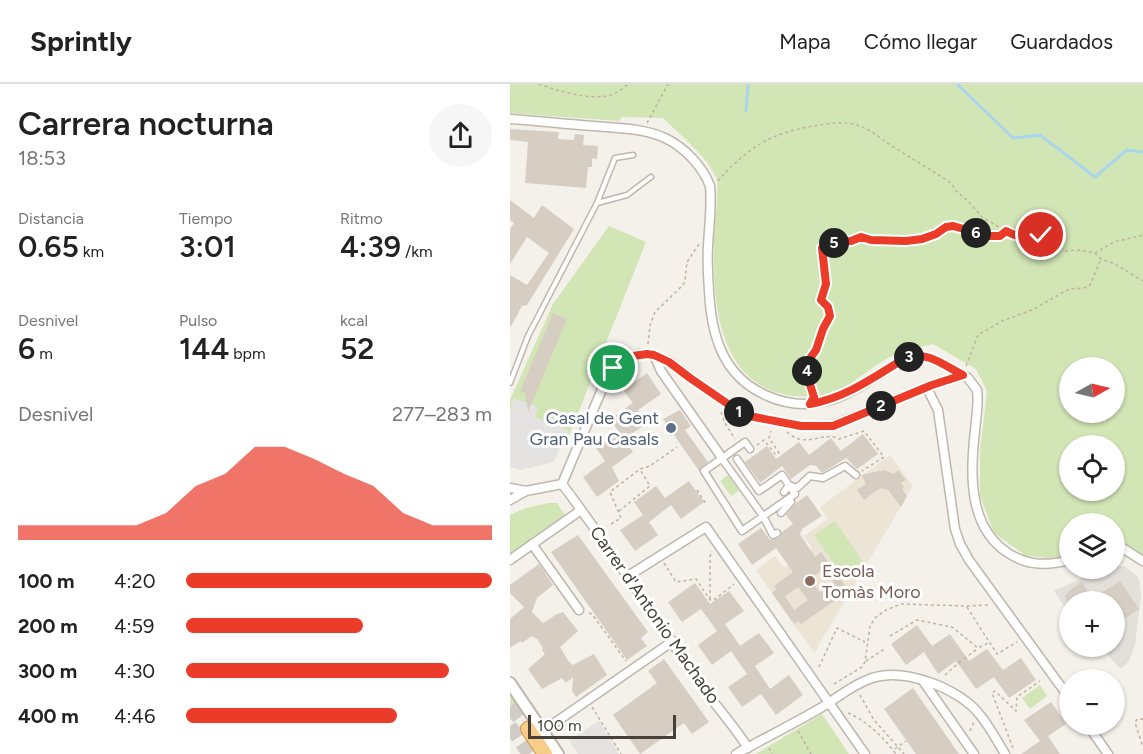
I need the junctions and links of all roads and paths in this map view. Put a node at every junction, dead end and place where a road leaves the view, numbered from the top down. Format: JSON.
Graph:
{"nodes":[{"id":1,"x":539,"y":84,"type":"edge"},
{"id":2,"x":629,"y":84,"type":"edge"},
{"id":3,"x":668,"y":84,"type":"edge"},
{"id":4,"x":510,"y":119,"type":"edge"},
{"id":5,"x":642,"y":132,"type":"junction"},
{"id":6,"x":633,"y":155,"type":"dead end"},
{"id":7,"x":651,"y":177,"type":"dead end"},
{"id":8,"x":710,"y":186,"type":"junction"},
{"id":9,"x":597,"y":203,"type":"junction"},
{"id":10,"x":1006,"y":231,"type":"junction"},
{"id":11,"x":1143,"y":235,"type":"edge"},
{"id":12,"x":700,"y":253,"type":"dead end"},
{"id":13,"x":1095,"y":253,"type":"junction"},
{"id":14,"x":1101,"y":259,"type":"junction"},
{"id":15,"x":1143,"y":281,"type":"edge"},
{"id":16,"x":647,"y":346,"type":"dead end"},
{"id":17,"x":654,"y":355,"type":"junction"},
{"id":18,"x":963,"y":375,"type":"junction"},
{"id":19,"x":510,"y":383,"type":"edge"},
{"id":20,"x":927,"y":388,"type":"junction"},
{"id":21,"x":810,"y":404,"type":"junction"},
{"id":22,"x":720,"y":405,"type":"dead end"},
{"id":23,"x":772,"y":427,"type":"dead end"},
{"id":24,"x":784,"y":430,"type":"dead end"},
{"id":25,"x":739,"y":446,"type":"junction"},
{"id":26,"x":677,"y":447,"type":"dead end"},
{"id":27,"x":753,"y":447,"type":"joint"},
{"id":28,"x":721,"y":456,"type":"junction"},
{"id":29,"x":737,"y":459,"type":"dead end"},
{"id":30,"x":640,"y":469,"type":"junction"},
{"id":31,"x":856,"y":475,"type":"joint"},
{"id":32,"x":561,"y":484,"type":"junction"},
{"id":33,"x":789,"y":485,"type":"junction"},
{"id":34,"x":510,"y":488,"type":"edge"},
{"id":35,"x":526,"y":490,"type":"junction"},
{"id":36,"x":697,"y":490,"type":"dead end"},
{"id":37,"x":784,"y":492,"type":"dead end"},
{"id":38,"x":789,"y":499,"type":"junction"},
{"id":39,"x":510,"y":500,"type":"edge"},
{"id":40,"x":706,"y":504,"type":"dead end"},
{"id":41,"x":581,"y":510,"type":"junction"},
{"id":42,"x":618,"y":512,"type":"junction"},
{"id":43,"x":781,"y":513,"type":"dead end"},
{"id":44,"x":764,"y":516,"type":"junction"},
{"id":45,"x":611,"y":525,"type":"dead end"},
{"id":46,"x":777,"y":533,"type":"dead end"},
{"id":47,"x":532,"y":544,"type":"junction"},
{"id":48,"x":712,"y":550,"type":"dead end"},
{"id":49,"x":1125,"y":552,"type":"edge"},
{"id":50,"x":510,"y":560,"type":"edge"},
{"id":51,"x":1143,"y":561,"type":"edge"},
{"id":52,"x":663,"y":562,"type":"dead end"},
{"id":53,"x":1059,"y":563,"type":"edge"},
{"id":54,"x":628,"y":576,"type":"junction"},
{"id":55,"x":737,"y":582,"type":"dead end"},
{"id":56,"x":710,"y":600,"type":"junction"},
{"id":57,"x":994,"y":604,"type":"dead end"},
{"id":58,"x":967,"y":606,"type":"junction"},
{"id":59,"x":579,"y":610,"type":"joint"},
{"id":60,"x":890,"y":636,"type":"dead end"},
{"id":61,"x":673,"y":641,"type":"junction"},
{"id":62,"x":866,"y":642,"type":"junction"},
{"id":63,"x":990,"y":642,"type":"junction"},
{"id":64,"x":1016,"y":642,"type":"dead end"},
{"id":65,"x":886,"y":648,"type":"dead end"},
{"id":66,"x":978,"y":648,"type":"junction"},
{"id":67,"x":865,"y":662,"type":"junction"},
{"id":68,"x":628,"y":664,"type":"dead end"},
{"id":69,"x":819,"y":667,"type":"dead end"},
{"id":70,"x":945,"y":675,"type":"dead end"},
{"id":71,"x":922,"y":681,"type":"junction"},
{"id":72,"x":1040,"y":681,"type":"dead end"},
{"id":73,"x":510,"y":683,"type":"edge"},
{"id":74,"x":834,"y":684,"type":"dead end"},
{"id":75,"x":1059,"y":684,"type":"edge"},
{"id":76,"x":858,"y":691,"type":"dead end"},
{"id":77,"x":829,"y":702,"type":"junction"},
{"id":78,"x":592,"y":706,"type":"dead end"},
{"id":79,"x":848,"y":713,"type":"dead end"},
{"id":80,"x":975,"y":719,"type":"dead end"},
{"id":81,"x":1143,"y":719,"type":"edge"},
{"id":82,"x":528,"y":729,"type":"tunnel mouth"},
{"id":83,"x":543,"y":731,"type":"junction"},
{"id":84,"x":798,"y":731,"type":"dead end"},
{"id":85,"x":1095,"y":735,"type":"edge"},
{"id":86,"x":968,"y":738,"type":"dead end"},
{"id":87,"x":906,"y":741,"type":"dead end"},
{"id":88,"x":899,"y":746,"type":"junction"},
{"id":89,"x":1143,"y":747,"type":"edge"},
{"id":90,"x":748,"y":748,"type":"junction"},
{"id":91,"x":769,"y":748,"type":"dead end"},
{"id":92,"x":1014,"y":749,"type":"dead end"},
{"id":93,"x":894,"y":750,"type":"junction"},
{"id":94,"x":545,"y":754,"type":"edge"},
{"id":95,"x":558,"y":754,"type":"edge"},
{"id":96,"x":621,"y":754,"type":"edge"},
{"id":97,"x":736,"y":754,"type":"edge"},
{"id":98,"x":772,"y":754,"type":"edge"},
{"id":99,"x":811,"y":754,"type":"edge"},
{"id":100,"x":865,"y":754,"type":"edge"},
{"id":101,"x":896,"y":754,"type":"edge"},
{"id":102,"x":904,"y":754,"type":"edge"},
{"id":103,"x":974,"y":754,"type":"edge"},
{"id":104,"x":1005,"y":754,"type":"edge"},
{"id":105,"x":1108,"y":754,"type":"edge"}],
"edges":[{"from":1,"to":2,"type":"path"},
{"from":3,"to":5,"type":"path"},
{"from":4,"to":5,"type":"street"},
{"from":5,"to":8,"type":"street"},
{"from":6,"to":9,"type":"lane"},
{"from":7,"to":9,"type":"lane"},
{"from":8,"to":10,"type":"path"},
{"from":8,"to":21,"type":"street"},
{"from":9,"to":19,"type":"lane"},
{"from":10,"to":13,"type":"path"},
{"from":10,"to":21,"type":"path"},
{"from":11,"to":13,"type":"path"},
{"from":12,"to":16,"type":"path"},
{"from":13,"to":14,"type":"path"},
{"from":14,"to":15,"type":"path"},
{"from":14,"to":18,"type":"path"},
{"from":17,"to":20,"type":"street"},
{"from":17,"to":28,"type":"street"},
{"from":17,"to":32,"type":"street"},
{"from":18,"to":20,"type":"street"},
{"from":18,"to":21,"type":"street"},
{"from":18,"to":53,"type":"street"},
{"from":20,"to":75,"type":"street"},
{"from":22,"to":25,"type":"path"},
{"from":23,"to":27,"type":"path"},
{"from":24,"to":31,"type":"path"},
{"from":25,"to":27,"type":"street"},
{"from":25,"to":28,"type":"street"},
{"from":26,"to":30,"type":"path"},
{"from":28,"to":44,"type":"street"},
{"from":28,"to":44,"type":"street"},
{"from":29,"to":33,"type":"street"},
{"from":30,"to":42,"type":"path"},
{"from":30,"to":42,"type":"path"},
{"from":31,"to":33,"type":"street"},
{"from":32,"to":35,"type":"street"},
{"from":32,"to":41,"type":"street","name":"Carrer d'Antonio Machado"},
{"from":33,"to":37,"type":"street"},
{"from":33,"to":38,"type":"street"},
{"from":34,"to":35,"type":"street"},
{"from":35,"to":39,"type":"street"},
{"from":36,"to":40,"type":"path"},
{"from":38,"to":43,"type":"street"},
{"from":38,"to":44,"type":"street"},
{"from":41,"to":47,"type":"street"},
{"from":41,"to":54,"type":"street","name":"Carrer d'Antonio Machado"},
{"from":42,"to":45,"type":"path"},
{"from":44,"to":46,"type":"street"},
{"from":47,"to":50,"type":"street"},
{"from":47,"to":59,"type":"street"},
{"from":48,"to":56,"type":"path"},
{"from":49,"to":51,"type":"street"},
{"from":52,"to":56,"type":"path"},
{"from":54,"to":61,"type":"street","name":"Carrer d'Antonio Machado"},
{"from":54,"to":77,"type":"street"},
{"from":55,"to":56,"type":"path"},
{"from":57,"to":58,"type":"path"},
{"from":58,"to":62,"type":"path"},
{"from":58,"to":63,"type":"path"},
{"from":59,"to":68,"type":"path"},
{"from":60,"to":66,"type":"path"},
{"from":61,"to":83,"type":"street"},
{"from":61,"to":90,"type":"street","name":"Carrer d'Antonio Machado"},
{"from":62,"to":67,"type":"path"},
{"from":62,"to":69,"type":"path"},
{"from":63,"to":64,"type":"path"},
{"from":63,"to":66,"type":"path"},
{"from":65,"to":67,"type":"path"},
{"from":66,"to":70,"type":"path"},
{"from":67,"to":74,"type":"path"},
{"from":71,"to":77,"type":"street"},
{"from":71,"to":103,"type":"street"},
{"from":71,"to":104,"type":"street"},
{"from":72,"to":92,"type":"path"},
{"from":73,"to":83,"type":"street"},
{"from":76,"to":88,"type":"path"},
{"from":77,"to":90,"type":"street"},
{"from":77,"to":100,"type":"street"},
{"from":78,"to":96,"type":"path"},
{"from":79,"to":93,"type":"path"},
{"from":80,"to":86,"type":"path"},
{"from":81,"to":89,"type":"path"},
{"from":82,"to":94,"type":"highway"},
{"from":83,"to":95,"type":"street"},
{"from":84,"to":99,"type":"path"},
{"from":85,"to":105,"type":"street"},
{"from":87,"to":88,"type":"path"},
{"from":88,"to":93,"type":"path"},
{"from":88,"to":102,"type":"path"},
{"from":90,"to":97,"type":"street"},
{"from":91,"to":98,"type":"path"},
{"from":93,"to":101,"type":"path"}]}
